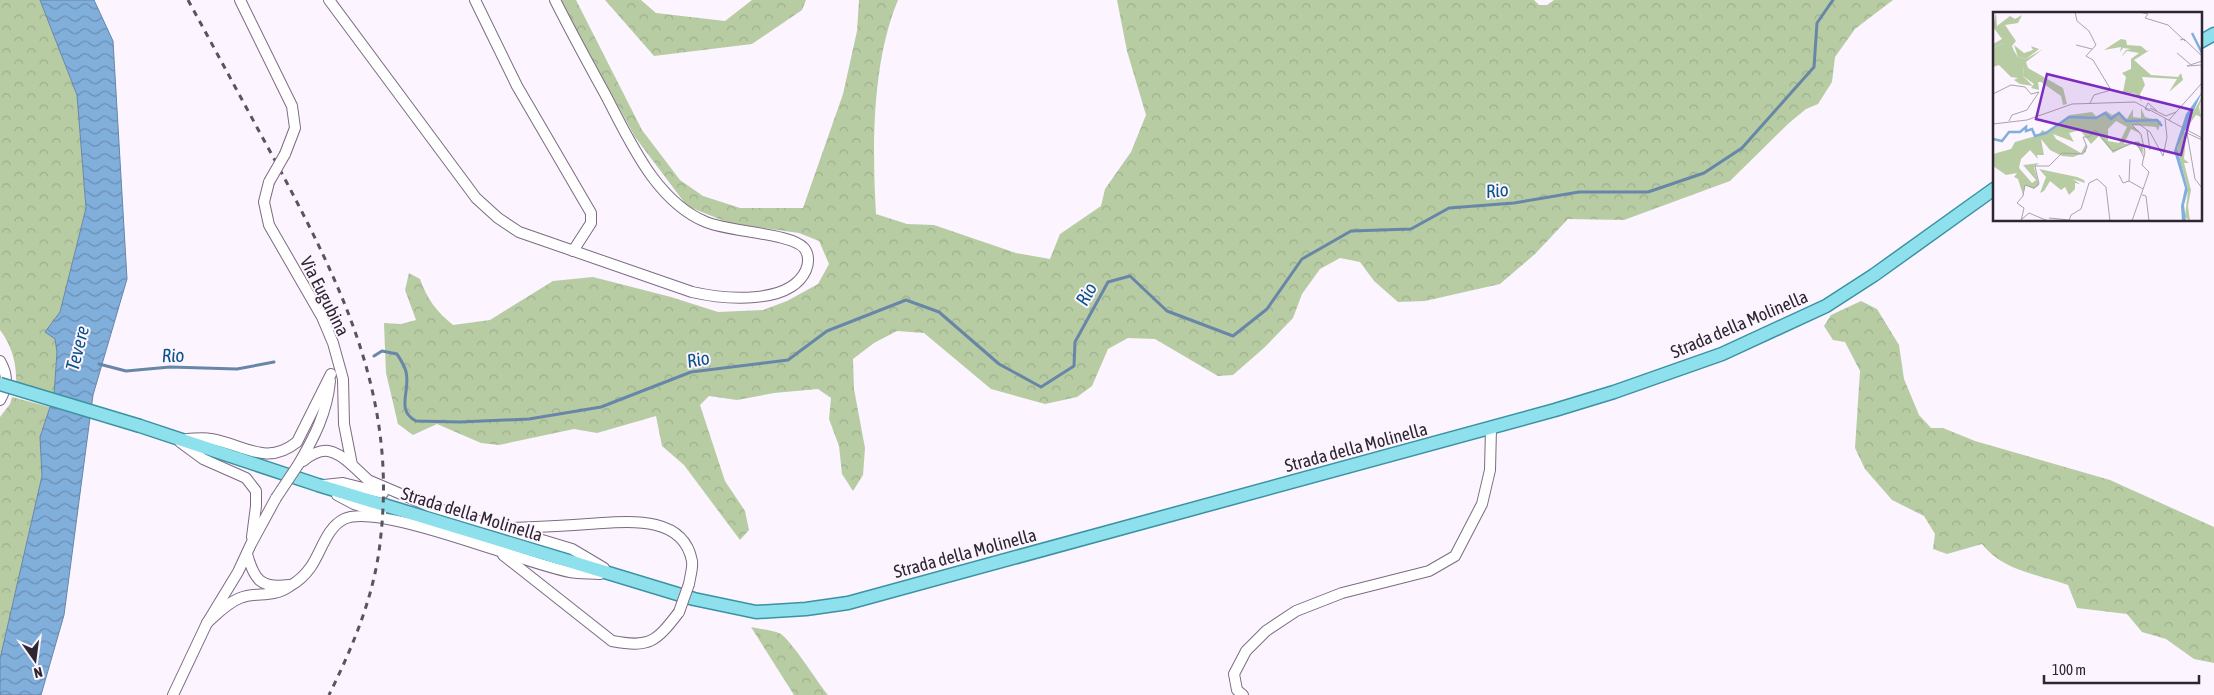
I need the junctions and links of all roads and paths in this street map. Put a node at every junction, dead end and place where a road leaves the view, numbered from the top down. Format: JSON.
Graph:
{"nodes":[{"id":1,"x":240,"y":0,"type":"edge"},
{"id":2,"x":329,"y":0,"type":"edge"},
{"id":3,"x":475,"y":0,"type":"edge"},
{"id":4,"x":555,"y":0,"type":"edge"},
{"id":5,"x":2214,"y":34,"type":"edge"},
{"id":6,"x":2202,"y":41,"type":"edge"},
{"id":7,"x":1993,"y":190,"type":"edge"},
{"id":8,"x":572,"y":251,"type":"junction"},
{"id":9,"x":333,"y":343,"type":"junction"},
{"id":10,"x":0,"y":361,"type":"edge"},
{"id":11,"x":331,"y":374,"type":"junction"},
{"id":12,"x":0,"y":384,"type":"edge"},
{"id":13,"x":0,"y":400,"type":"edge"},
{"id":14,"x":1491,"y":428,"type":"junction"},
{"id":15,"x":177,"y":440,"type":"junction"},
{"id":16,"x":298,"y":465,"type":"junction"},
{"id":17,"x":352,"y":465,"type":"junction"},
{"id":18,"x":318,"y":485,"type":"junction"},
{"id":19,"x":429,"y":506,"type":"junction"},
{"id":20,"x":423,"y":527,"type":"junction"},
{"id":21,"x":502,"y":528,"type":"junction"},
{"id":22,"x":249,"y":549,"type":"junction"},
{"id":23,"x":498,"y":551,"type":"junction"},
{"id":24,"x":615,"y":575,"type":"junction"},
{"id":25,"x":292,"y":585,"type":"junction"},
{"id":26,"x":207,"y":623,"type":"junction"},
{"id":27,"x":173,"y":695,"type":"edge"},
{"id":28,"x":1243,"y":695,"type":"edge"}],
"edges":[{"from":1,"to":9,"type":"street","name":"Via Eugubina","bridge":true},
{"from":2,"to":8,"type":"street"},
{"from":3,"to":8,"type":"street"},
{"from":4,"to":8,"type":"street"},
{"from":5,"to":6,"type":"main road"},
{"from":7,"to":14,"type":"main road","name":"Strada della Molinella"},
{"from":9,"to":11,"type":"street","name":"Strada della Molinella"},
{"from":9,"to":17,"type":"street","name":"Via Eugubina"},
{"from":10,"to":13,"type":"street"},
{"from":11,"to":15,"type":"street","name":"Strada della Molinella"},
{"from":11,"to":16,"type":"street"},
{"from":12,"to":15,"type":"main road","name":"Strada della Molinella","bridge":true},
{"from":14,"to":24,"type":"main road","name":"Strada della Molinella"},
{"from":14,"to":28,"type":"street"},
{"from":15,"to":18,"type":"main road","name":"Strada della Molinella"},
{"from":15,"to":22,"type":"street"},
{"from":16,"to":17,"type":"street"},
{"from":16,"to":22,"type":"street","bridge":true},
{"from":17,"to":19,"type":"street"},
{"from":18,"to":19,"type":"street","name":"Strada della Molinella"},
{"from":18,"to":20,"type":"street","name":"Strada della Molinella"},
{"from":18,"to":24,"type":"main road","name":"Strada della Molinella"},
{"from":19,"to":21,"type":"street"},
{"from":20,"to":23,"type":"street"},
{"from":20,"to":25,"type":"street"},
{"from":21,"to":23,"type":"street","name":"Strada della Molinella","bridge":true},
{"from":21,"to":24,"type":"street","name":"Strada della Molinella"},
{"from":22,"to":25,"type":"street"},
{"from":22,"to":26,"type":"street"},
{"from":23,"to":24,"type":"street","name":"Strada della Molinella"},
{"from":25,"to":26,"type":"street"},
{"from":26,"to":27,"type":"street"}]}
